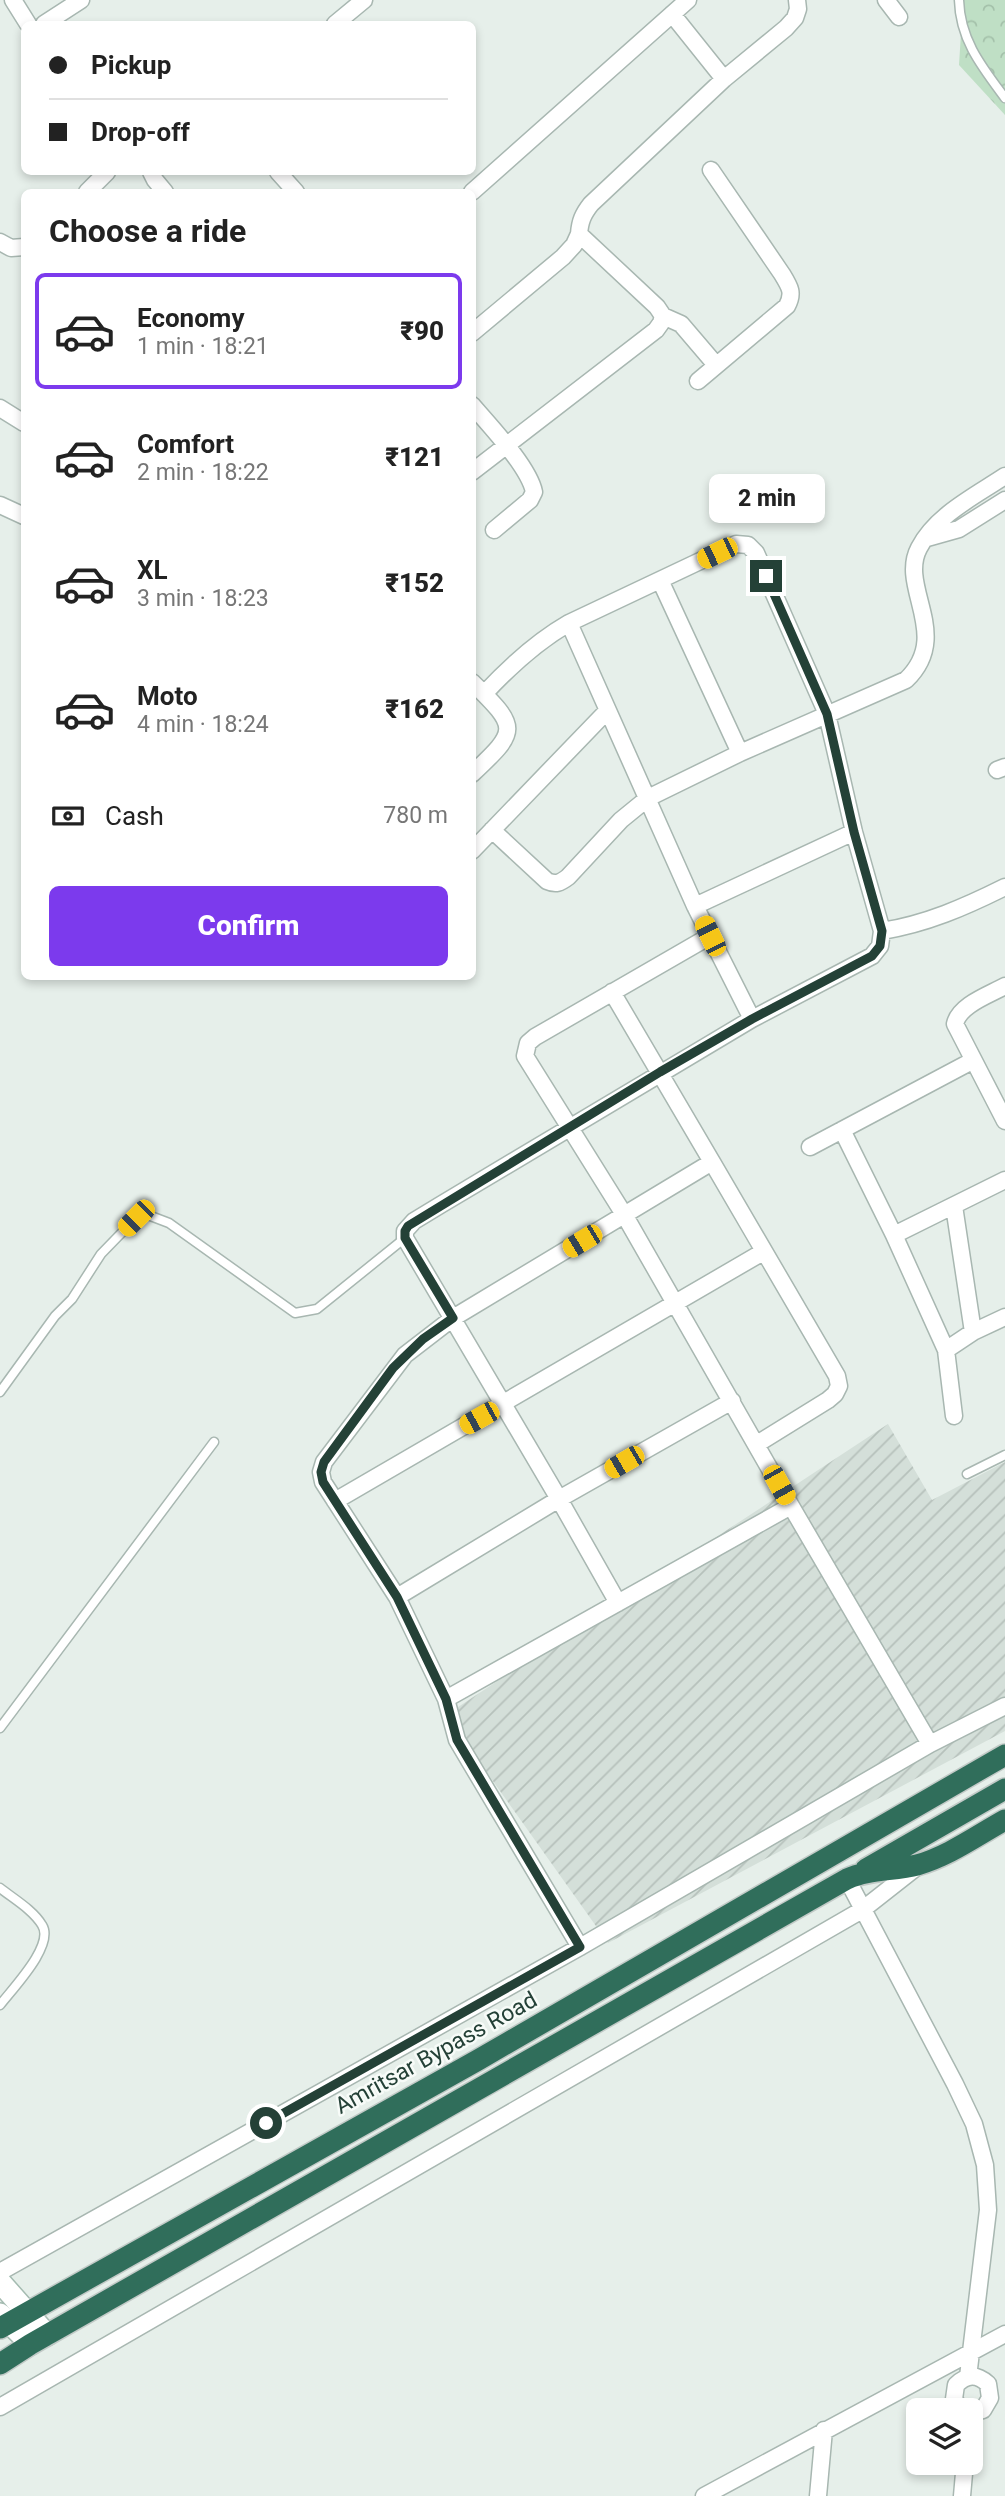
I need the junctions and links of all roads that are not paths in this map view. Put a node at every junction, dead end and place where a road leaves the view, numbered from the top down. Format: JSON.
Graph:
{"nodes":[{"id":1,"x":13,"y":0,"type":"edge"},
{"id":2,"x":81,"y":0,"type":"edge"},
{"id":3,"x":364,"y":0,"type":"edge"},
{"id":4,"x":688,"y":0,"type":"edge"},
{"id":5,"x":797,"y":0,"type":"edge"},
{"id":6,"x":886,"y":0,"type":"edge"},
{"id":7,"x":959,"y":0,"type":"edge"},
{"id":8,"x":672,"y":14,"type":"junction"},
{"id":9,"x":899,"y":17,"type":"dead end"},
{"id":10,"x":26,"y":21,"type":"edge"},
{"id":11,"x":49,"y":21,"type":"edge"},
{"id":12,"x":339,"y":21,"type":"edge"},
{"id":13,"x":724,"y":79,"type":"junction"},
{"id":14,"x":1005,"y":98,"type":"edge"},
{"id":15,"x":711,"y":170,"type":"dead end"},
{"id":16,"x":104,"y":175,"type":"edge"},
{"id":17,"x":281,"y":175,"type":"edge"},
{"id":18,"x":90,"y":189,"type":"edge"},
{"id":19,"x":293,"y":189,"type":"edge"},
{"id":20,"x":475,"y":189,"type":"edge"},
{"id":21,"x":579,"y":234,"type":"junction"},
{"id":22,"x":0,"y":242,"type":"edge"},
{"id":23,"x":21,"y":247,"type":"edge"},
{"id":24,"x":663,"y":316,"type":"junction"},
{"id":25,"x":476,"y":330,"type":"edge"},
{"id":26,"x":716,"y":365,"type":"junction"},
{"id":27,"x":698,"y":381,"type":"dead end"},
{"id":28,"x":0,"y":408,"type":"edge"},
{"id":29,"x":476,"y":410,"type":"edge"},
{"id":30,"x":21,"y":421,"type":"edge"},
{"id":31,"x":506,"y":446,"type":"junction"},
{"id":32,"x":476,"y":469,"type":"edge"},
{"id":33,"x":1005,"y":476,"type":"edge"},
{"id":34,"x":1005,"y":500,"type":"edge"},
{"id":35,"x":0,"y":505,"type":"edge"},
{"id":36,"x":21,"y":515,"type":"edge"},
{"id":37,"x":494,"y":530,"type":"dead end"},
{"id":38,"x":927,"y":538,"type":"junction"},
{"id":39,"x":660,"y":580,"type":"junction"},
{"id":40,"x":569,"y":623,"type":"junction"},
{"id":41,"x":478,"y":688,"type":"edge"},
{"id":42,"x":607,"y":710,"type":"junction"},
{"id":43,"x":827,"y":714,"type":"junction"},
{"id":44,"x":740,"y":753,"type":"junction"},
{"id":45,"x":476,"y":770,"type":"edge"},
{"id":46,"x":648,"y":798,"type":"junction"},
{"id":47,"x":492,"y":830,"type":"junction"},
{"id":48,"x":854,"y":832,"type":"junction"},
{"id":49,"x":476,"y":847,"type":"edge"},
{"id":50,"x":1005,"y":887,"type":"edge"},
{"id":51,"x":695,"y":906,"type":"junction"},
{"id":52,"x":882,"y":931,"type":"junction"},
{"id":53,"x":710,"y":936,"type":"junction"},
{"id":54,"x":1005,"y":986,"type":"edge"},
{"id":55,"x":612,"y":992,"type":"junction"},
{"id":56,"x":752,"y":1019,"type":"junction"},
{"id":57,"x":972,"y":1061,"type":"junction"},
{"id":58,"x":660,"y":1072,"type":"junction"},
{"id":59,"x":1005,"y":1121,"type":"edge"},
{"id":60,"x":569,"y":1126,"type":"junction"},
{"id":61,"x":842,"y":1130,"type":"junction"},
{"id":62,"x":810,"y":1147,"type":"dead end"},
{"id":63,"x":712,"y":1162,"type":"junction"},
{"id":64,"x":1005,"y":1180,"type":"edge"},
{"id":65,"x":954,"y":1206,"type":"junction"},
{"id":66,"x":625,"y":1216,"type":"junction"},
{"id":67,"x":894,"y":1235,"type":"junction"},
{"id":68,"x":405,"y":1238,"type":"junction"},
{"id":69,"x":763,"y":1252,"type":"junction"},
{"id":70,"x":676,"y":1303,"type":"junction"},
{"id":71,"x":1005,"y":1317,"type":"edge"},
{"id":72,"x":453,"y":1318,"type":"junction"},
{"id":73,"x":973,"y":1332,"type":"junction"},
{"id":74,"x":946,"y":1350,"type":"junction"},
{"id":75,"x":0,"y":1392,"type":"edge"},
{"id":76,"x":732,"y":1401,"type":"junction"},
{"id":77,"x":503,"y":1404,"type":"junction"},
{"id":78,"x":954,"y":1416,"type":"dead end"},
{"id":79,"x":214,"y":1442,"type":"dead end"},
{"id":80,"x":757,"y":1444,"type":"junction"},
{"id":81,"x":1005,"y":1455,"type":"edge"},
{"id":82,"x":967,"y":1474,"type":"dead end"},
{"id":83,"x":559,"y":1499,"type":"junction"},
{"id":84,"x":335,"y":1500,"type":"junction"},
{"id":85,"x":790,"y":1506,"type":"junction"},
{"id":86,"x":397,"y":1597,"type":"junction"},
{"id":87,"x":618,"y":1603,"type":"junction"},
{"id":88,"x":446,"y":1699,"type":"junction"},
{"id":89,"x":1005,"y":1706,"type":"edge"},
{"id":90,"x":0,"y":1728,"type":"edge"},
{"id":91,"x":930,"y":1745,"type":"junction"},
{"id":92,"x":1005,"y":1755,"type":"edge"},
{"id":93,"x":1005,"y":1789,"type":"edge"},
{"id":94,"x":1005,"y":1820,"type":"edge"},
{"id":95,"x":920,"y":1864,"type":"junction"},
{"id":96,"x":853,"y":1877,"type":"junction"},
{"id":97,"x":0,"y":1888,"type":"edge"},
{"id":98,"x":862,"y":1910,"type":"junction"},
{"id":99,"x":580,"y":1947,"type":"junction"},
{"id":100,"x":0,"y":2005,"type":"edge"},
{"id":101,"x":0,"y":2272,"type":"edge"},
{"id":102,"x":0,"y":2281,"type":"edge"},
{"id":103,"x":9,"y":2319,"type":"edge"},
{"id":104,"x":1005,"y":2334,"type":"edge"},
{"id":105,"x":39,"y":2339,"type":"junction"},
{"id":106,"x":971,"y":2351,"type":"junction"},
{"id":107,"x":0,"y":2364,"type":"edge"},
{"id":108,"x":968,"y":2376,"type":"junction"},
{"id":109,"x":954,"y":2398,"type":"edge"},
{"id":110,"x":998,"y":2400,"type":"edge"},
{"id":111,"x":0,"y":2407,"type":"edge"},
{"id":112,"x":983,"y":2410,"type":"edge"},
{"id":113,"x":824,"y":2430,"type":"junction"},
{"id":114,"x":964,"y":2475,"type":"edge"},
{"id":115,"x":704,"y":2496,"type":"edge"},
{"id":116,"x":818,"y":2496,"type":"edge"},
{"id":117,"x":962,"y":2496,"type":"edge"}],
"edges":[{"from":1,"to":10,"type":"street"},
{"from":2,"to":11,"type":"street"},
{"from":3,"to":12,"type":"street"},
{"from":4,"to":8,"type":"street"},
{"from":5,"to":13,"type":"street"},
{"from":6,"to":9,"type":"street"},
{"from":7,"to":14,"type":"lane"},
{"from":8,"to":13,"type":"street"},
{"from":8,"to":20,"type":"street"},
{"from":13,"to":21,"type":"street"},
{"from":15,"to":26,"type":"street"},
{"from":16,"to":18,"type":"street"},
{"from":17,"to":19,"type":"street"},
{"from":21,"to":24,"type":"street"},
{"from":21,"to":25,"type":"street"},
{"from":22,"to":23,"type":"street"},
{"from":24,"to":26,"type":"street"},
{"from":24,"to":31,"type":"street"},
{"from":26,"to":27,"type":"street"},
{"from":28,"to":30,"type":"street"},
{"from":29,"to":31,"type":"street"},
{"from":31,"to":32,"type":"street"},
{"from":31,"to":37,"type":"street"},
{"from":33,"to":38,"type":"street"},
{"from":34,"to":38,"type":"street"},
{"from":35,"to":36,"type":"street"},
{"from":38,"to":43,"type":"street"},
{"from":39,"to":40,"type":"street"},
{"from":39,"to":43,"type":"street"},
{"from":39,"to":44,"type":"street"},
{"from":40,"to":41,"type":"street"},
{"from":40,"to":42,"type":"street"},
{"from":41,"to":45,"type":"street"},
{"from":42,"to":46,"type":"street"},
{"from":42,"to":47,"type":"street"},
{"from":43,"to":44,"type":"street"},
{"from":43,"to":48,"type":"street"},
{"from":44,"to":46,"type":"street"},
{"from":46,"to":47,"type":"street"},
{"from":46,"to":51,"type":"street"},
{"from":47,"to":49,"type":"street"},
{"from":48,"to":51,"type":"street"},
{"from":48,"to":52,"type":"street"},
{"from":50,"to":52,"type":"street"},
{"from":51,"to":53,"type":"street"},
{"from":52,"to":56,"type":"street"},
{"from":53,"to":55,"type":"street"},
{"from":53,"to":56,"type":"street"},
{"from":54,"to":57,"type":"street"},
{"from":55,"to":58,"type":"street"},
{"from":55,"to":60,"type":"street"},
{"from":56,"to":58,"type":"street"},
{"from":57,"to":59,"type":"street"},
{"from":57,"to":61,"type":"street"},
{"from":58,"to":60,"type":"street"},
{"from":58,"to":63,"type":"street"},
{"from":60,"to":66,"type":"street"},
{"from":60,"to":68,"type":"street"},
{"from":61,"to":62,"type":"street"},
{"from":61,"to":67,"type":"street"},
{"from":63,"to":66,"type":"street"},
{"from":63,"to":69,"type":"street"},
{"from":64,"to":65,"type":"street"},
{"from":65,"to":67,"type":"street"},
{"from":65,"to":73,"type":"street"},
{"from":66,"to":70,"type":"street"},
{"from":66,"to":72,"type":"street"},
{"from":67,"to":74,"type":"street"},
{"from":68,"to":72,"type":"street"},
{"from":68,"to":75,"type":"lane"},
{"from":69,"to":70,"type":"street"},
{"from":69,"to":80,"type":"street"},
{"from":70,"to":76,"type":"street"},
{"from":70,"to":77,"type":"street"},
{"from":71,"to":73,"type":"street"},
{"from":72,"to":77,"type":"street"},
{"from":72,"to":84,"type":"street"},
{"from":73,"to":74,"type":"street"},
{"from":74,"to":78,"type":"street"},
{"from":76,"to":80,"type":"street"},
{"from":76,"to":83,"type":"street"},
{"from":77,"to":83,"type":"street"},
{"from":77,"to":84,"type":"street"},
{"from":79,"to":90,"type":"lane"},
{"from":80,"to":85,"type":"street"},
{"from":81,"to":82,"type":"lane"},
{"from":83,"to":86,"type":"street"},
{"from":83,"to":87,"type":"street"},
{"from":84,"to":86,"type":"street"},
{"from":85,"to":87,"type":"street"},
{"from":85,"to":91,"type":"street"},
{"from":86,"to":88,"type":"street"},
{"from":87,"to":88,"type":"street"},
{"from":88,"to":99,"type":"street"},
{"from":89,"to":91,"type":"street"},
{"from":91,"to":99,"type":"street"},
{"from":92,"to":103,"type":"highway","name":"Amritsar Bypass Road"},
{"from":93,"to":96,"type":"highway"},
{"from":94,"to":95,"type":"highway"},
{"from":95,"to":96,"type":"highway"},
{"from":95,"to":98,"type":"street"},
{"from":96,"to":98,"type":"street"},
{"from":96,"to":105,"type":"highway"},
{"from":97,"to":100,"type":"lane"},
{"from":98,"to":106,"type":"street"},
{"from":98,"to":111,"type":"street"},
{"from":99,"to":101,"type":"street"},
{"from":102,"to":103,"type":"street"},
{"from":103,"to":105,"type":"street"},
{"from":104,"to":106,"type":"street"},
{"from":105,"to":107,"type":"highway"},
{"from":106,"to":108,"type":"street"},
{"from":106,"to":113,"type":"street"},
{"from":108,"to":109,"type":"street"},
{"from":108,"to":110,"type":"street"},
{"from":110,"to":112,"type":"street"},
{"from":113,"to":115,"type":"street"},
{"from":113,"to":116,"type":"street"},
{"from":114,"to":117,"type":"street"}]}
